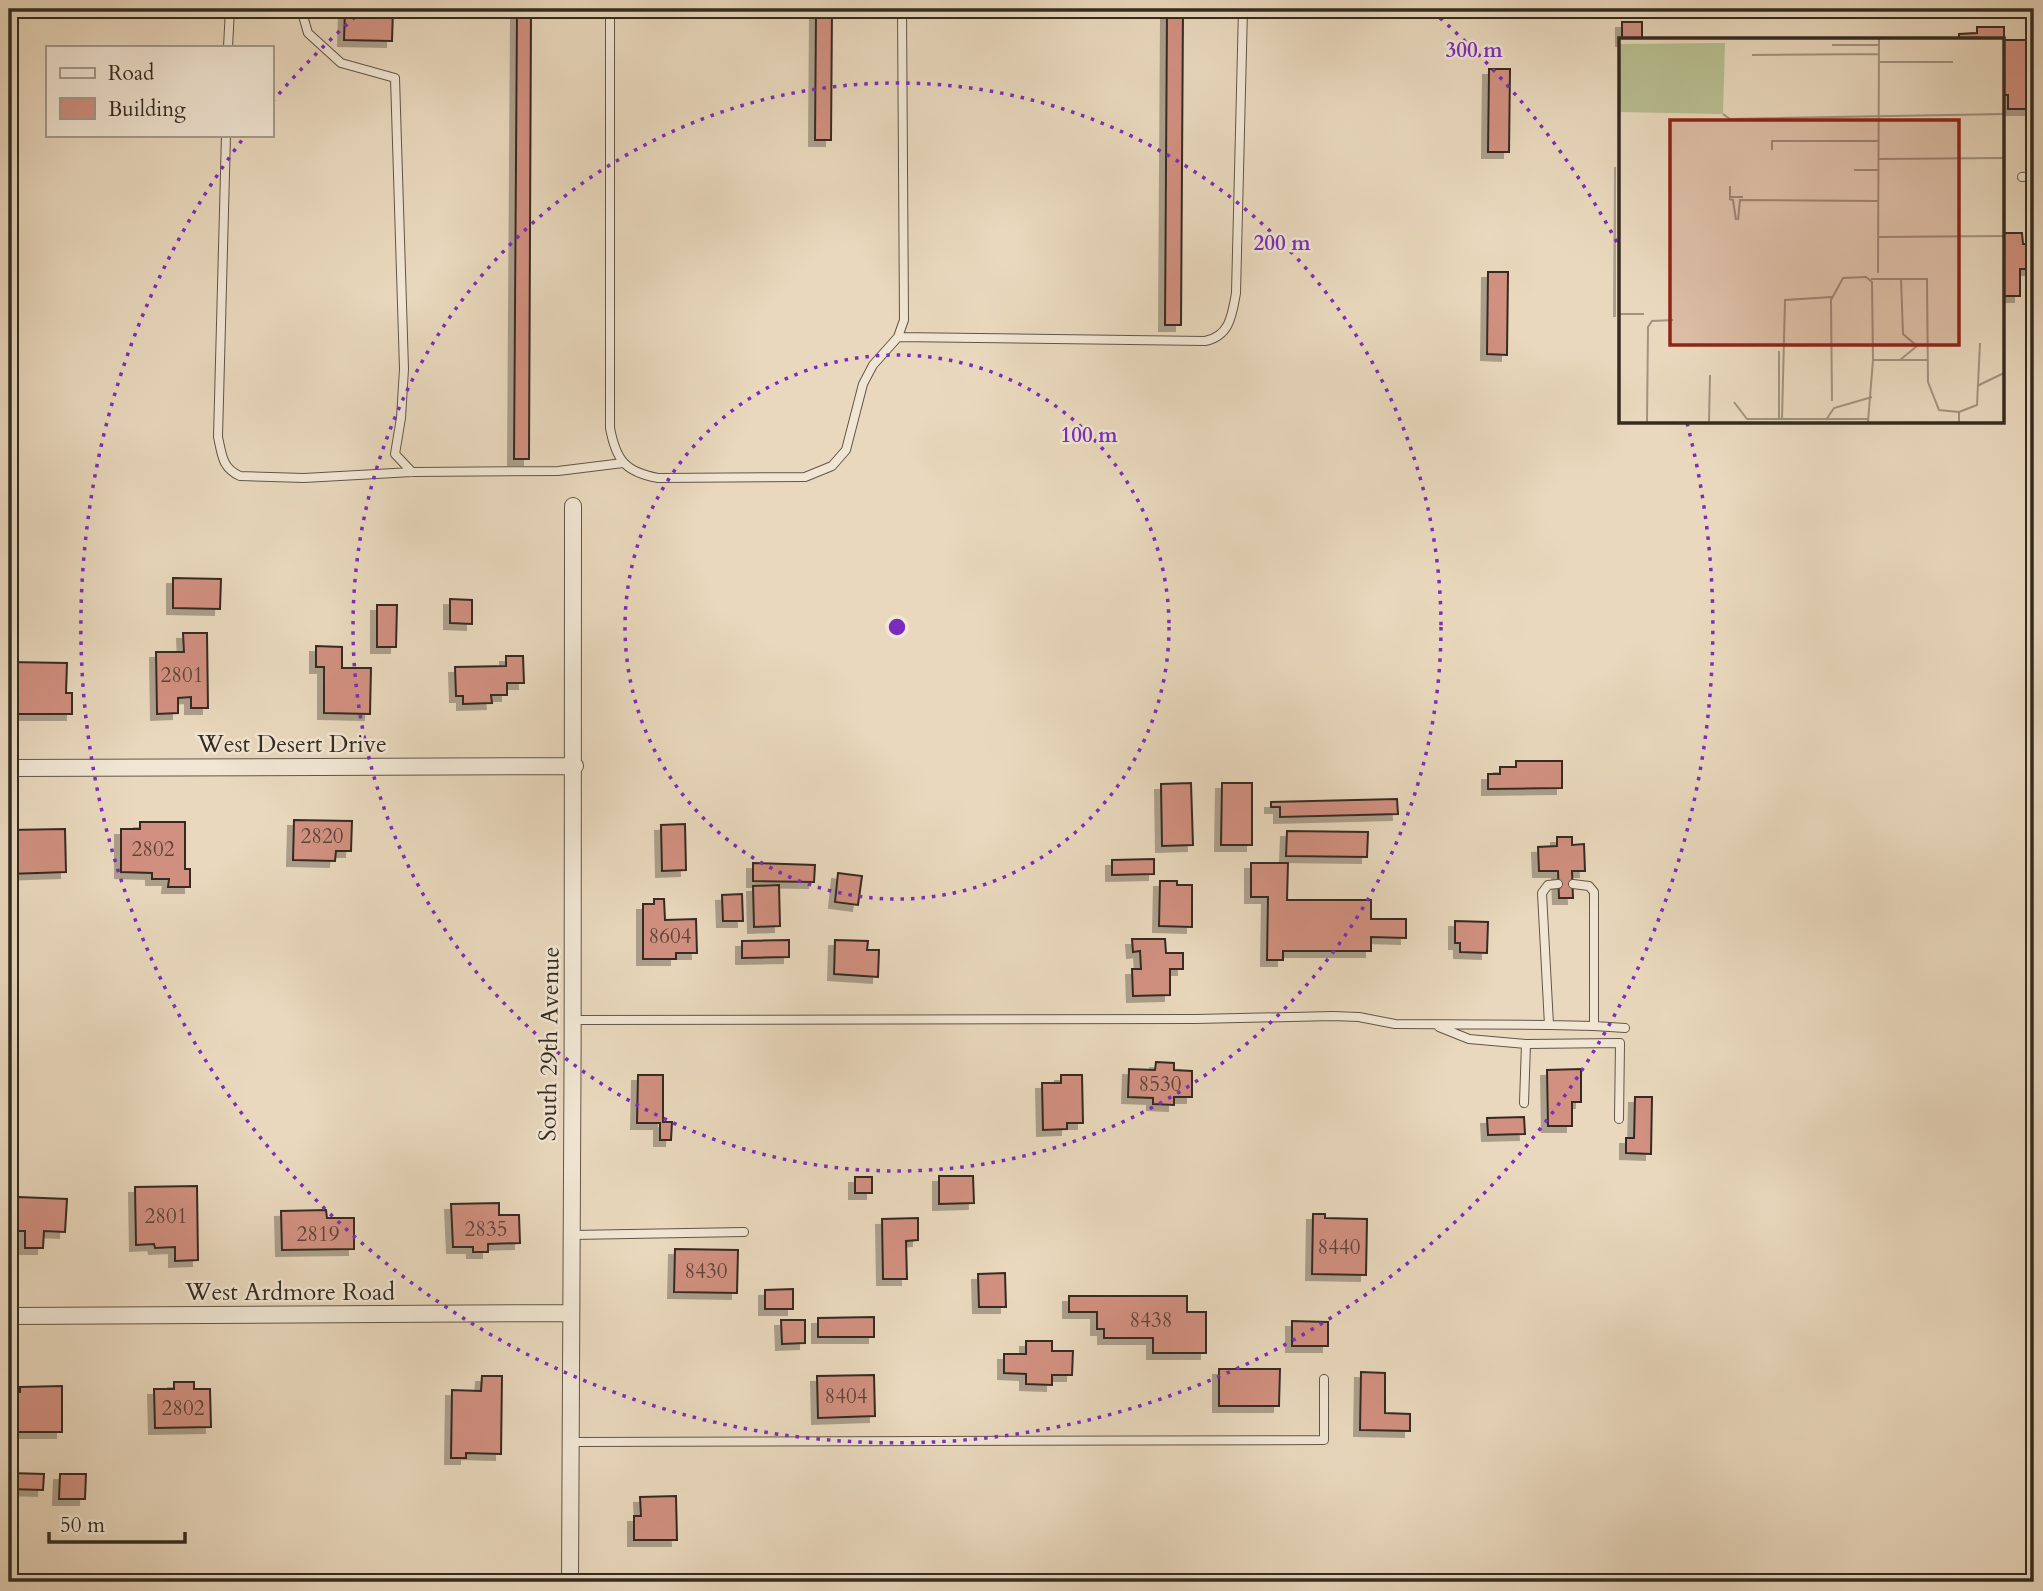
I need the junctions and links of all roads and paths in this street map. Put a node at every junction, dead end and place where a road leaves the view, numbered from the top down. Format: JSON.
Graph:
{"nodes":[{"id":1,"x":229,"y":9,"type":"edge"},
{"id":2,"x":301,"y":9,"type":"edge"},
{"id":3,"x":610,"y":9,"type":"edge"},
{"id":4,"x":902,"y":9,"type":"edge"},
{"id":5,"x":1243,"y":9,"type":"edge"},
{"id":6,"x":229,"y":46,"type":"edge"},
{"id":7,"x":226,"y":136,"type":"edge"},
{"id":8,"x":2034,"y":176,"type":"edge"},
{"id":9,"x":2022,"y":177,"type":"dead end"},
{"id":10,"x":898,"y":337,"type":"junction"},
{"id":11,"x":623,"y":463,"type":"junction"},
{"id":12,"x":412,"y":472,"type":"junction"},
{"id":13,"x":573,"y":506,"type":"dead end"},
{"id":14,"x":575,"y":766,"type":"junction"},
{"id":15,"x":9,"y":768,"type":"edge"},
{"id":16,"x":1558,"y":884,"type":"dead end"},
{"id":17,"x":1573,"y":884,"type":"dead end"},
{"id":18,"x":573,"y":1020,"type":"junction"},
{"id":19,"x":1437,"y":1025,"type":"junction"},
{"id":20,"x":1549,"y":1025,"type":"junction"},
{"id":21,"x":1594,"y":1026,"type":"junction"},
{"id":22,"x":1625,"y":1028,"type":"dead end"},
{"id":23,"x":1526,"y":1044,"type":"junction"},
{"id":24,"x":1524,"y":1103,"type":"dead end"},
{"id":25,"x":1619,"y":1119,"type":"dead end"},
{"id":26,"x":744,"y":1232,"type":"dead end"},
{"id":27,"x":571,"y":1235,"type":"junction"},
{"id":28,"x":571,"y":1313,"type":"junction"},
{"id":29,"x":9,"y":1316,"type":"edge"},
{"id":30,"x":1324,"y":1379,"type":"dead end"},
{"id":31,"x":571,"y":1442,"type":"junction"},
{"id":32,"x":570,"y":1582,"type":"edge"}],
"edges":[{"from":1,"to":6,"type":"lane"},
{"from":2,"to":12,"type":"lane"},
{"from":3,"to":11,"type":"lane"},
{"from":4,"to":10,"type":"lane"},
{"from":5,"to":10,"type":"lane"},
{"from":7,"to":12,"type":"lane"},
{"from":8,"to":9,"type":"lane"},
{"from":10,"to":11,"type":"lane"},
{"from":11,"to":12,"type":"lane"},
{"from":13,"to":14,"type":"street","name":"South 29th Avenue"},
{"from":14,"to":15,"type":"street","name":"West Desert Drive"},
{"from":14,"to":18,"type":"street","name":"South 29th Avenue"},
{"from":16,"to":20,"type":"lane"},
{"from":17,"to":21,"type":"lane"},
{"from":18,"to":19,"type":"lane"},
{"from":18,"to":27,"type":"street","name":"South 29th Avenue"},
{"from":19,"to":20,"type":"lane"},
{"from":19,"to":23,"type":"lane"},
{"from":20,"to":21,"type":"lane"},
{"from":21,"to":22,"type":"lane"},
{"from":23,"to":24,"type":"lane"},
{"from":23,"to":25,"type":"lane"},
{"from":26,"to":27,"type":"lane"},
{"from":27,"to":28,"type":"street","name":"South 29th Avenue"},
{"from":28,"to":29,"type":"street","name":"West Ardmore Road"},
{"from":28,"to":31,"type":"street","name":"South 29th Avenue"},
{"from":30,"to":31,"type":"lane"},
{"from":31,"to":32,"type":"street","name":"South 29th Avenue"}]}
